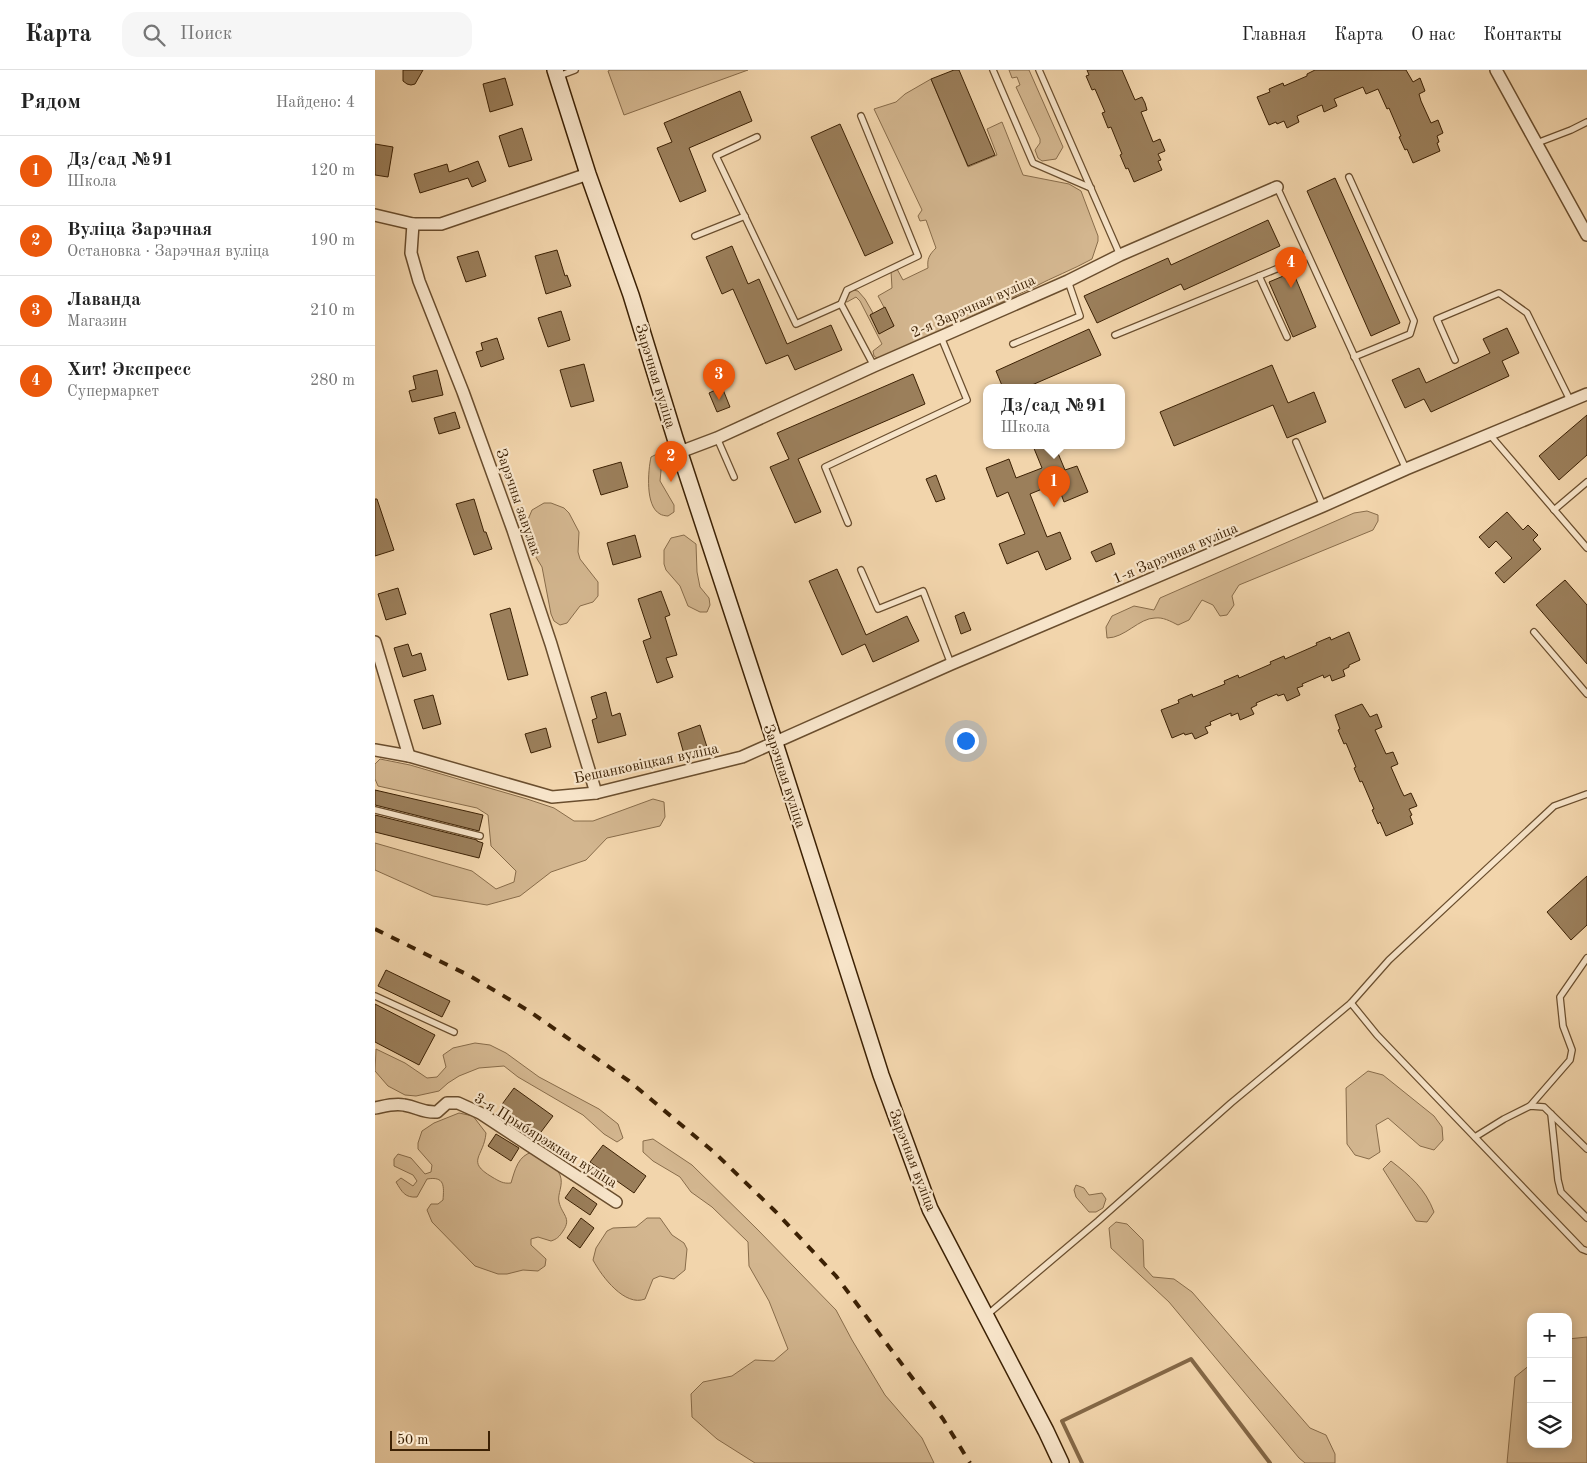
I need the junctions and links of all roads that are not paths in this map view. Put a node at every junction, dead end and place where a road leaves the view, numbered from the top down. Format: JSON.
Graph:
{"nodes":[{"id":1,"x":575,"y":70,"type":"edge"},
{"id":2,"x":993,"y":70,"type":"edge"},
{"id":3,"x":1039,"y":70,"type":"edge"},
{"id":4,"x":1496,"y":70,"type":"edge"},
{"id":5,"x":556,"y":73,"type":"edge"},
{"id":6,"x":861,"y":116,"type":"dead end"},
{"id":7,"x":1587,"y":122,"type":"edge"},
{"id":8,"x":757,"y":137,"type":"dead end"},
{"id":9,"x":1537,"y":143,"type":"junction"},
{"id":10,"x":588,"y":174,"type":"junction"},
{"id":11,"x":1349,"y":177,"type":"dead end"},
{"id":12,"x":1277,"y":187,"type":"joint"},
{"id":13,"x":1091,"y":188,"type":"junction"},
{"id":14,"x":375,"y":215,"type":"edge"},
{"id":15,"x":745,"y":216,"type":"junction"},
{"id":16,"x":413,"y":224,"type":"junction"},
{"id":17,"x":1587,"y":235,"type":"edge"},
{"id":18,"x":695,"y":236,"type":"dead end"},
{"id":19,"x":1120,"y":255,"type":"junction"},
{"id":20,"x":1308,"y":256,"type":"junction"},
{"id":21,"x":1259,"y":276,"type":"junction"},
{"id":22,"x":1068,"y":281,"type":"junction"},
{"id":23,"x":841,"y":304,"type":"junction"},
{"id":24,"x":1115,"y":335,"type":"dead end"},
{"id":25,"x":941,"y":337,"type":"junction"},
{"id":26,"x":1287,"y":337,"type":"dead end"},
{"id":27,"x":1013,"y":344,"type":"dead end"},
{"id":28,"x":1354,"y":357,"type":"junction"},
{"id":29,"x":1455,"y":360,"type":"dead end"},
{"id":30,"x":874,"y":366,"type":"junction"},
{"id":31,"x":1587,"y":394,"type":"edge"},
{"id":32,"x":1571,"y":402,"type":"junction"},
{"id":33,"x":1490,"y":435,"type":"junction"},
{"id":34,"x":717,"y":438,"type":"junction"},
{"id":35,"x":1296,"y":442,"type":"dead end"},
{"id":36,"x":680,"y":452,"type":"junction"},
{"id":37,"x":1406,"y":469,"type":"junction"},
{"id":38,"x":734,"y":477,"type":"dead end"},
{"id":39,"x":1587,"y":482,"type":"edge"},
{"id":40,"x":1323,"y":506,"type":"junction"},
{"id":41,"x":1554,"y":510,"type":"junction"},
{"id":42,"x":848,"y":523,"type":"dead end"},
{"id":43,"x":1587,"y":548,"type":"edge"},
{"id":44,"x":861,"y":570,"type":"dead end"},
{"id":45,"x":1534,"y":632,"type":"dead end"},
{"id":46,"x":375,"y":642,"type":"edge"},
{"id":47,"x":951,"y":664,"type":"junction"},
{"id":48,"x":1587,"y":694,"type":"edge"},
{"id":49,"x":775,"y":743,"type":"junction"},
{"id":50,"x":375,"y":750,"type":"edge"},
{"id":51,"x":409,"y":756,"type":"junction"},
{"id":52,"x":596,"y":792,"type":"junction"},
{"id":53,"x":1587,"y":794,"type":"edge"},
{"id":54,"x":375,"y":810,"type":"edge"},
{"id":55,"x":480,"y":836,"type":"dead end"},
{"id":56,"x":1587,"y":958,"type":"edge"},
{"id":57,"x":375,"y":996,"type":"edge"},
{"id":58,"x":1351,"y":1003,"type":"junction"},
{"id":59,"x":454,"y":1032,"type":"dead end"},
{"id":60,"x":1530,"y":1106,"type":"junction"},
{"id":61,"x":375,"y":1108,"type":"edge"},
{"id":62,"x":1551,"y":1114,"type":"junction"},
{"id":63,"x":1475,"y":1137,"type":"junction"},
{"id":64,"x":1587,"y":1149,"type":"edge"},
{"id":65,"x":616,"y":1202,"type":"dead end"},
{"id":66,"x":1587,"y":1218,"type":"edge"},
{"id":67,"x":1587,"y":1251,"type":"edge"},
{"id":68,"x":986,"y":1316,"type":"junction"},
{"id":69,"x":1061,"y":1463,"type":"edge"}],
"edges":[{"from":1,"to":5,"type":"lane"},
{"from":2,"to":13,"type":"lane"},
{"from":3,"to":13,"type":"lane"},
{"from":4,"to":9,"type":"street"},
{"from":5,"to":10,"type":"street","name":"Зарэчная вуліца"},
{"from":6,"to":23,"type":"lane"},
{"from":7,"to":9,"type":"lane"},
{"from":8,"to":15,"type":"lane"},
{"from":9,"to":17,"type":"street"},
{"from":10,"to":16,"type":"street"},
{"from":10,"to":36,"type":"street","name":"Зарэчная вуліца"},
{"from":11,"to":28,"type":"lane"},
{"from":12,"to":19,"type":"street","name":"2-я Зарэчная вуліца"},
{"from":12,"to":20,"type":"lane"},
{"from":13,"to":19,"type":"lane"},
{"from":14,"to":16,"type":"street"},
{"from":15,"to":18,"type":"lane"},
{"from":15,"to":23,"type":"lane"},
{"from":16,"to":52,"type":"street","name":"Зарэчны завулак"},
{"from":19,"to":22,"type":"street","name":"2-я Зарэчная вуліца"},
{"from":20,"to":21,"type":"lane"},
{"from":20,"to":28,"type":"lane"},
{"from":21,"to":24,"type":"lane"},
{"from":21,"to":26,"type":"lane"},
{"from":22,"to":25,"type":"street","name":"2-я Зарэчная вуліца"},
{"from":22,"to":27,"type":"lane"},
{"from":23,"to":30,"type":"lane"},
{"from":25,"to":30,"type":"street","name":"2-я Зарэчная вуліца"},
{"from":25,"to":42,"type":"lane"},
{"from":28,"to":37,"type":"lane"},
{"from":29,"to":32,"type":"lane"},
{"from":30,"to":34,"type":"street","name":"2-я Зарэчная вуліца"},
{"from":31,"to":32,"type":"street","name":"1-я Зарэчная вуліца"},
{"from":32,"to":33,"type":"street","name":"1-я Зарэчная вуліца"},
{"from":33,"to":37,"type":"street","name":"1-я Зарэчная вуліца"},
{"from":33,"to":41,"type":"lane"},
{"from":34,"to":36,"type":"street","name":"2-я Зарэчная вуліца"},
{"from":34,"to":38,"type":"lane"},
{"from":35,"to":40,"type":"lane"},
{"from":36,"to":49,"type":"street","name":"Зарэчная вуліца"},
{"from":37,"to":40,"type":"street","name":"1-я Зарэчная вуліца"},
{"from":39,"to":41,"type":"lane"},
{"from":40,"to":47,"type":"street","name":"1-я Зарэчная вуліца"},
{"from":41,"to":43,"type":"lane"},
{"from":44,"to":47,"type":"lane"},
{"from":45,"to":48,"type":"lane"},
{"from":46,"to":51,"type":"street"},
{"from":47,"to":49,"type":"street","name":"1-я Зарэчная вуліца"},
{"from":49,"to":52,"type":"street","name":"Бешанковіцкая вуліца"},
{"from":49,"to":68,"type":"street","name":"Зарэчная вуліца"},
{"from":50,"to":51,"type":"street","name":"Бешанковіцкая вуліца"},
{"from":51,"to":52,"type":"street","name":"Бешанковіцкая вуліца"},
{"from":53,"to":58,"type":"lane"},
{"from":54,"to":55,"type":"lane"},
{"from":56,"to":60,"type":"lane"},
{"from":57,"to":59,"type":"lane"},
{"from":58,"to":63,"type":"lane"},
{"from":58,"to":68,"type":"lane"},
{"from":60,"to":62,"type":"lane"},
{"from":60,"to":63,"type":"lane"},
{"from":61,"to":65,"type":"street","name":"3-я Прыбярэжная вуліца"},
{"from":62,"to":64,"type":"lane"},
{"from":62,"to":66,"type":"lane"},
{"from":63,"to":67,"type":"lane"},
{"from":68,"to":69,"type":"street","name":"Зарэчная вуліца"}]}
